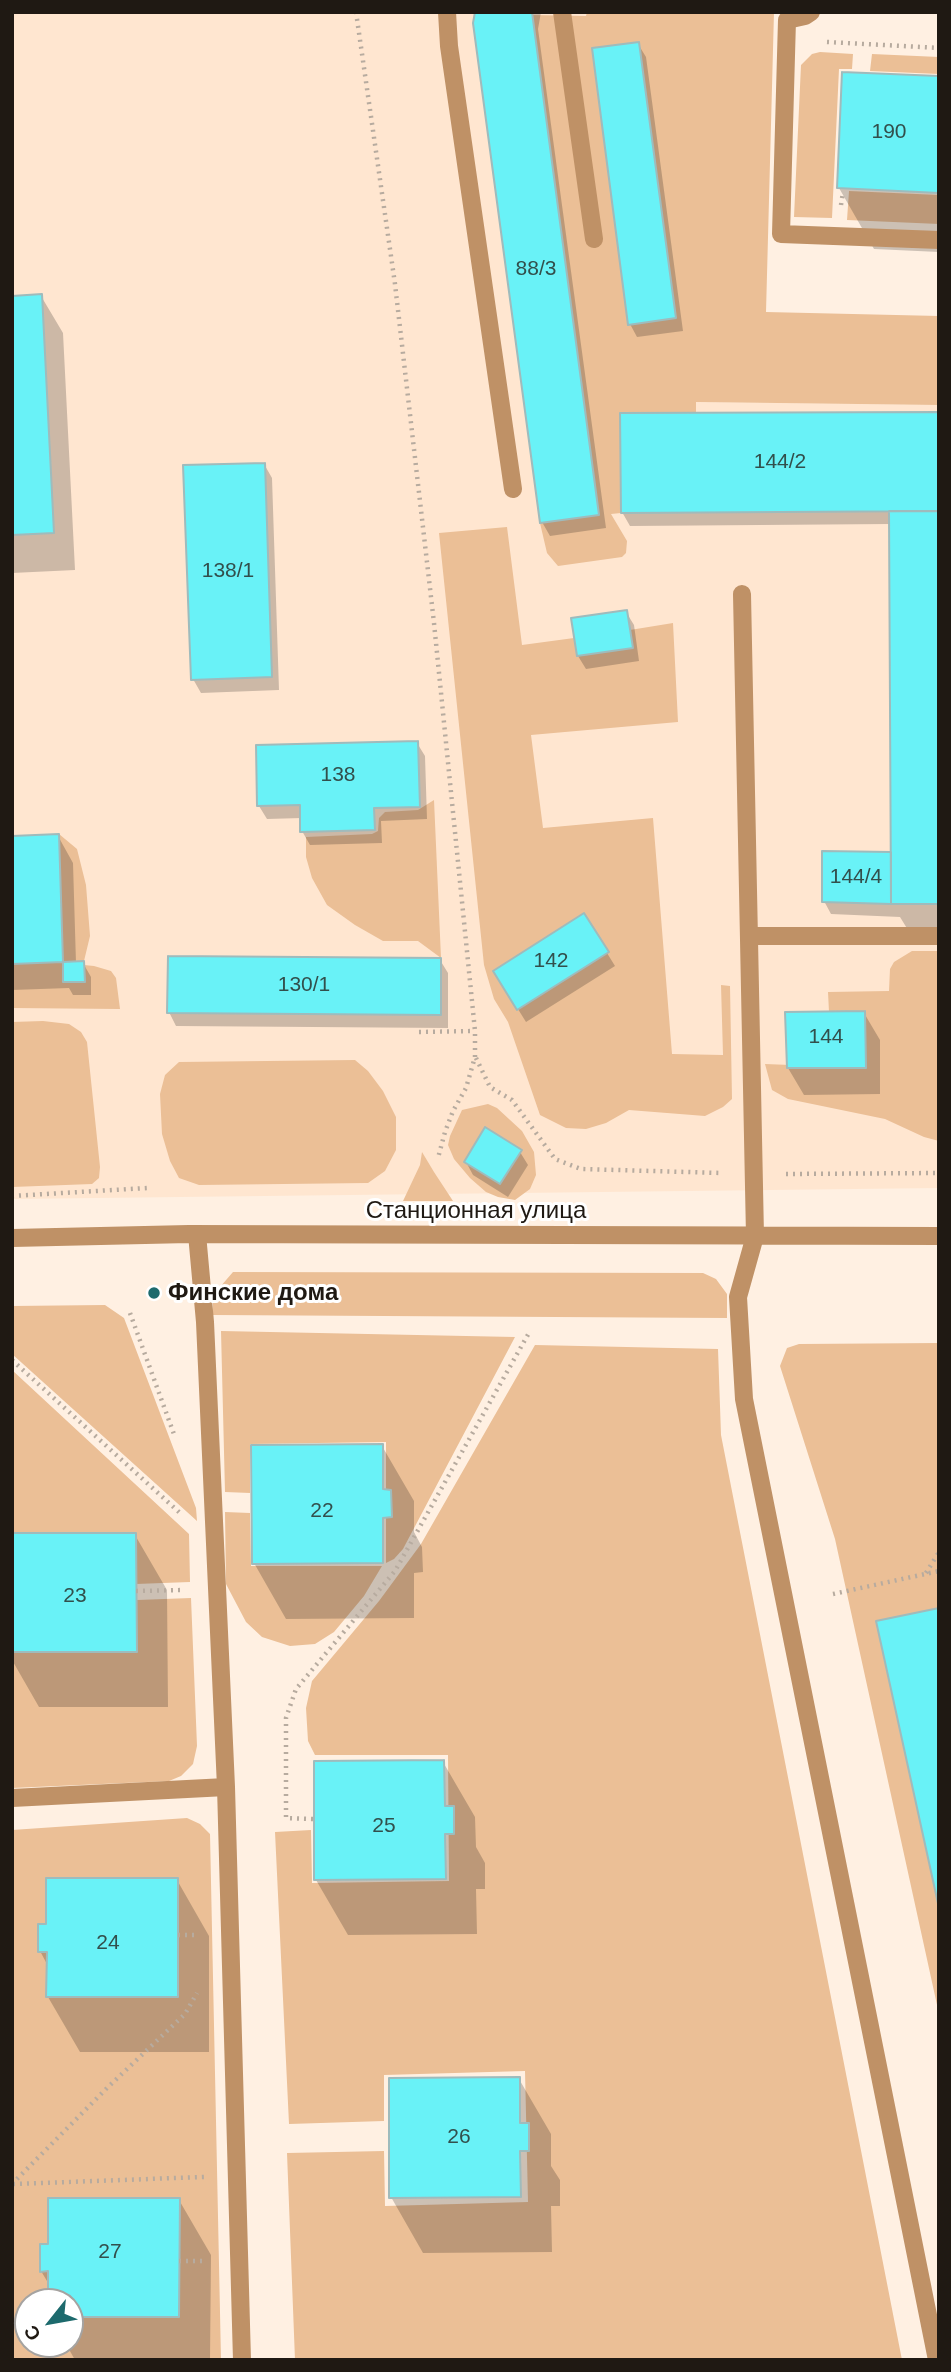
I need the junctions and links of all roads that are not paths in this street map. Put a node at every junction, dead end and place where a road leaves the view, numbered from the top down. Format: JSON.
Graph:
{"nodes":[{"id":1,"x":447,"y":12,"type":"edge"},
{"id":2,"x":562,"y":12,"type":"edge"},
{"id":3,"x":811,"y":12,"type":"edge"},
{"id":4,"x":594,"y":239,"type":"dead end"},
{"id":5,"x":939,"y":240,"type":"edge"},
{"id":6,"x":513,"y":489,"type":"dead end"},
{"id":7,"x":742,"y":594,"type":"dead end"},
{"id":8,"x":749,"y":936,"type":"junction"},
{"id":9,"x":939,"y":936,"type":"edge"},
{"id":10,"x":197,"y":1234,"type":"junction"},
{"id":11,"x":755,"y":1236,"type":"junction"},
{"id":12,"x":939,"y":1236,"type":"edge"},
{"id":13,"x":12,"y":1238,"type":"edge"},
{"id":14,"x":226,"y":1787,"type":"junction"},
{"id":15,"x":12,"y":1798,"type":"edge"},
{"id":16,"x":242,"y":2360,"type":"edge"},
{"id":17,"x":937,"y":2360,"type":"edge"}],
"edges":[{"from":1,"to":6,"type":"street"},
{"from":2,"to":4,"type":"street"},
{"from":3,"to":5,"type":"street"},
{"from":7,"to":8,"type":"street"},
{"from":8,"to":9,"type":"street"},
{"from":8,"to":11,"type":"street"},
{"from":10,"to":11,"type":"street","name":"Станционная улица"},
{"from":10,"to":13,"type":"street","name":"Станционная улица"},
{"from":10,"to":14,"type":"street"},
{"from":11,"to":12,"type":"street","name":"Станционная улица"},
{"from":11,"to":17,"type":"street"},
{"from":14,"to":15,"type":"street"},
{"from":14,"to":16,"type":"street"}]}
